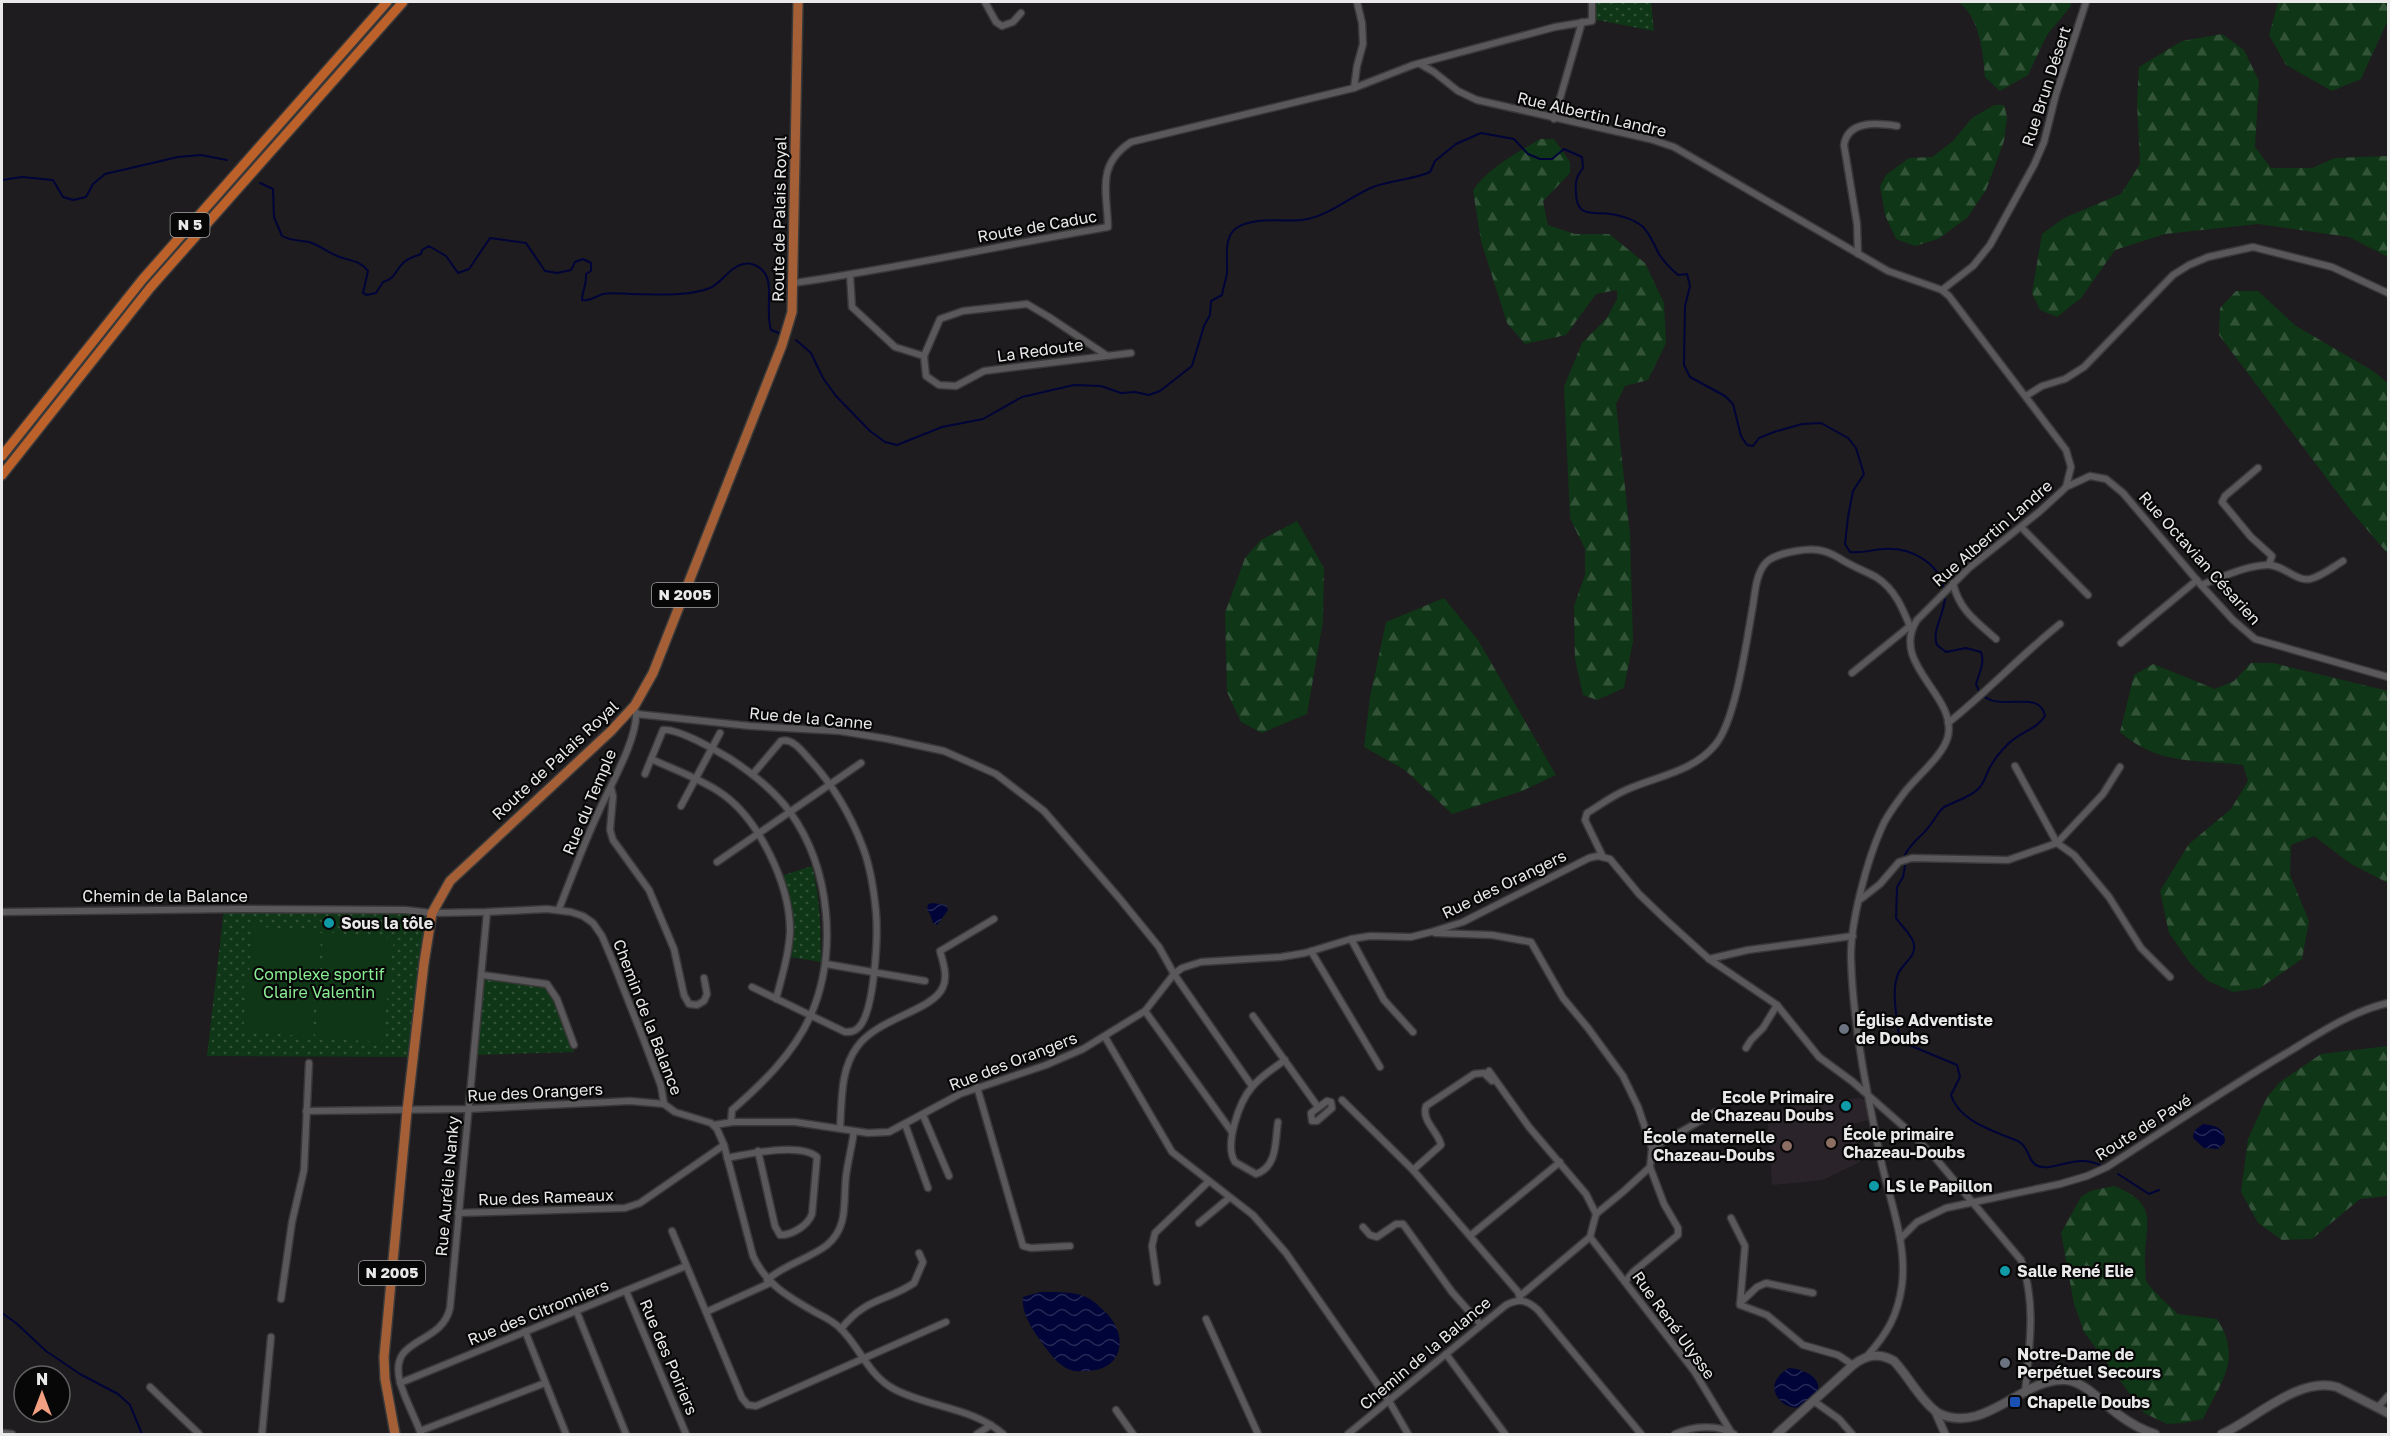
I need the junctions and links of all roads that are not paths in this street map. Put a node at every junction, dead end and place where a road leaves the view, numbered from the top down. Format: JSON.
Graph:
{"nodes":[{"id":1,"x":387,"y":2,"type":"edge"},
{"id":2,"x":403,"y":2,"type":"edge"},
{"id":3,"x":798,"y":2,"type":"edge"},
{"id":4,"x":985,"y":2,"type":"edge"},
{"id":5,"x":1357,"y":2,"type":"edge"},
{"id":6,"x":1592,"y":2,"type":"edge"},
{"id":7,"x":2086,"y":2,"type":"edge"},
{"id":8,"x":1021,"y":13,"type":"dead end"},
{"id":9,"x":1582,"y":22,"type":"junction"},
{"id":10,"x":1420,"y":64,"type":"junction"},
{"id":11,"x":1354,"y":88,"type":"junction"},
{"id":12,"x":1554,"y":119,"type":"junction"},
{"id":13,"x":1897,"y":126,"type":"dead end"},
{"id":14,"x":1858,"y":254,"type":"junction"},
{"id":15,"x":850,"y":275,"type":"junction"},
{"id":16,"x":794,"y":283,"type":"junction"},
{"id":17,"x":1942,"y":290,"type":"junction"},
{"id":18,"x":2388,"y":293,"type":"edge"},
{"id":19,"x":1131,"y":353,"type":"dead end"},
{"id":20,"x":1106,"y":355,"type":"junction"},
{"id":21,"x":924,"y":356,"type":"junction"},
{"id":22,"x":2026,"y":396,"type":"junction"},
{"id":23,"x":2,"y":456,"type":"edge"},
{"id":24,"x":2258,"y":468,"type":"dead end"},
{"id":25,"x":2,"y":475,"type":"edge"},
{"id":26,"x":2066,"y":487,"type":"junction"},
{"id":27,"x":2020,"y":527,"type":"junction"},
{"id":28,"x":2343,"y":561,"type":"dead end"},
{"id":29,"x":2269,"y":564,"type":"junction"},
{"id":30,"x":2199,"y":583,"type":"junction"},
{"id":31,"x":1951,"y":585,"type":"junction"},
{"id":32,"x":2088,"y":595,"type":"dead end"},
{"id":33,"x":2060,"y":624,"type":"dead end"},
{"id":34,"x":1911,"y":627,"type":"junction"},
{"id":35,"x":1996,"y":639,"type":"dead end"},
{"id":36,"x":2121,"y":643,"type":"dead end"},
{"id":37,"x":1852,"y":673,"type":"dead end"},
{"id":38,"x":2388,"y":677,"type":"edge"},
{"id":39,"x":636,"y":710,"type":"junction"},
{"id":40,"x":1948,"y":723,"type":"junction"},
{"id":41,"x":720,"y":734,"type":"dead end"},
{"id":42,"x":712,"y":748,"type":"junction"},
{"id":43,"x":651,"y":759,"type":"junction"},
{"id":44,"x":861,"y":762,"type":"dead end"},
{"id":45,"x":2015,"y":766,"type":"dead end"},
{"id":46,"x":2120,"y":767,"type":"dead end"},
{"id":47,"x":645,"y":774,"type":"dead end"},
{"id":48,"x":753,"y":774,"type":"junction"},
{"id":49,"x":695,"y":780,"type":"junction"},
{"id":50,"x":829,"y":784,"type":"junction"},
{"id":51,"x":611,"y":788,"type":"junction"},
{"id":52,"x":681,"y":807,"type":"dead end"},
{"id":53,"x":790,"y":812,"type":"junction"},
{"id":54,"x":758,"y":834,"type":"junction"},
{"id":55,"x":2057,"y":843,"type":"junction"},
{"id":56,"x":1603,"y":857,"type":"junction"},
{"id":57,"x":717,"y":862,"type":"dead end"},
{"id":58,"x":1860,"y":899,"type":"junction"},
{"id":59,"x":559,"y":909,"type":"junction"},
{"id":60,"x":2,"y":912,"type":"edge"},
{"id":61,"x":487,"y":912,"type":"junction"},
{"id":62,"x":432,"y":913,"type":"junction"},
{"id":63,"x":994,"y":919,"type":"dead end"},
{"id":64,"x":1431,"y":932,"type":"junction"},
{"id":65,"x":1853,"y":936,"type":"junction"},
{"id":66,"x":1351,"y":939,"type":"junction"},
{"id":67,"x":1311,"y":951,"type":"junction"},
{"id":68,"x":1710,"y":959,"type":"junction"},
{"id":69,"x":826,"y":964,"type":"junction"},
{"id":70,"x":874,"y":972,"type":"junction"},
{"id":71,"x":1174,"y":974,"type":"junction"},
{"id":72,"x":482,"y":975,"type":"junction"},
{"id":73,"x":2170,"y":977,"type":"dead end"},
{"id":74,"x":704,"y":978,"type":"dead end"},
{"id":75,"x":925,"y":981,"type":"dead end"},
{"id":76,"x":752,"y":987,"type":"dead end"},
{"id":77,"x":776,"y":999,"type":"junction"},
{"id":78,"x":2388,"y":1003,"type":"edge"},
{"id":79,"x":1777,"y":1005,"type":"junction"},
{"id":80,"x":1145,"y":1011,"type":"junction"},
{"id":81,"x":810,"y":1016,"type":"junction"},
{"id":82,"x":1253,"y":1016,"type":"dead end"},
{"id":83,"x":1413,"y":1032,"type":"dead end"},
{"id":84,"x":1104,"y":1037,"type":"junction"},
{"id":85,"x":574,"y":1045,"type":"dead end"},
{"id":86,"x":1746,"y":1048,"type":"dead end"},
{"id":87,"x":1286,"y":1060,"type":"junction"},
{"id":88,"x":309,"y":1064,"type":"dead end"},
{"id":89,"x":1380,"y":1066,"type":"dead end"},
{"id":90,"x":1490,"y":1071,"type":"dead end"},
{"id":91,"x":1252,"y":1086,"type":"junction"},
{"id":92,"x":977,"y":1087,"type":"junction"},
{"id":93,"x":1870,"y":1098,"type":"junction"},
{"id":94,"x":1342,"y":1100,"type":"dead end"},
{"id":95,"x":1505,"y":1100,"type":"dead end"},
{"id":96,"x":664,"y":1104,"type":"junction"},
{"id":97,"x":1318,"y":1107,"type":"dead end"},
{"id":98,"x":467,"y":1109,"type":"junction"},
{"id":99,"x":306,"y":1111,"type":"junction"},
{"id":100,"x":407,"y":1111,"type":"junction"},
{"id":101,"x":1716,"y":1112,"type":"dead end"},
{"id":102,"x":923,"y":1115,"type":"junction"},
{"id":103,"x":731,"y":1122,"type":"junction"},
{"id":104,"x":1278,"y":1122,"type":"dead end"},
{"id":105,"x":905,"y":1124,"type":"junction"},
{"id":106,"x":714,"y":1125,"type":"junction"},
{"id":107,"x":840,"y":1128,"type":"junction"},
{"id":108,"x":854,"y":1131,"type":"junction"},
{"id":109,"x":1232,"y":1132,"type":"junction"},
{"id":110,"x":724,"y":1146,"type":"junction"},
{"id":111,"x":1652,"y":1148,"type":"junction"},
{"id":112,"x":758,"y":1151,"type":"junction"},
{"id":113,"x":727,"y":1158,"type":"junction"},
{"id":114,"x":1560,"y":1162,"type":"junction"},
{"id":115,"x":1650,"y":1167,"type":"junction"},
{"id":116,"x":1413,"y":1170,"type":"junction"},
{"id":117,"x":949,"y":1176,"type":"dead end"},
{"id":118,"x":1208,"y":1182,"type":"junction"},
{"id":119,"x":928,"y":1188,"type":"dead end"},
{"id":120,"x":1229,"y":1198,"type":"junction"},
{"id":121,"x":1970,"y":1202,"type":"junction"},
{"id":122,"x":458,"y":1214,"type":"junction"},
{"id":123,"x":1596,"y":1214,"type":"junction"},
{"id":124,"x":1731,"y":1218,"type":"dead end"},
{"id":125,"x":1199,"y":1223,"type":"dead end"},
{"id":126,"x":1363,"y":1227,"type":"dead end"},
{"id":127,"x":672,"y":1231,"type":"dead end"},
{"id":128,"x":1471,"y":1235,"type":"junction"},
{"id":129,"x":1590,"y":1237,"type":"junction"},
{"id":130,"x":1900,"y":1239,"type":"junction"},
{"id":131,"x":1070,"y":1246,"type":"dead end"},
{"id":132,"x":919,"y":1253,"type":"dead end"},
{"id":133,"x":686,"y":1266,"type":"junction"},
{"id":134,"x":769,"y":1281,"type":"junction"},
{"id":135,"x":1157,"y":1282,"type":"dead end"},
{"id":136,"x":1625,"y":1282,"type":"junction"},
{"id":137,"x":626,"y":1291,"type":"junction"},
{"id":138,"x":1813,"y":1293,"type":"dead end"},
{"id":139,"x":1520,"y":1298,"type":"junction"},
{"id":140,"x":281,"y":1299,"type":"dead end"},
{"id":141,"x":1740,"y":1304,"type":"junction"},
{"id":142,"x":576,"y":1310,"type":"junction"},
{"id":143,"x":706,"y":1312,"type":"junction"},
{"id":144,"x":1206,"y":1319,"type":"dead end"},
{"id":145,"x":946,"y":1322,"type":"dead end"},
{"id":146,"x":1481,"y":1325,"type":"junction"},
{"id":147,"x":841,"y":1329,"type":"junction"},
{"id":148,"x":525,"y":1331,"type":"junction"},
{"id":149,"x":271,"y":1337,"type":"dead end"},
{"id":150,"x":1446,"y":1354,"type":"junction"},
{"id":151,"x":1867,"y":1356,"type":"junction"},
{"id":152,"x":862,"y":1359,"type":"junction"},
{"id":153,"x":1853,"y":1365,"type":"junction"},
{"id":154,"x":400,"y":1383,"type":"junction"},
{"id":155,"x":545,"y":1383,"type":"junction"},
{"id":156,"x":150,"y":1387,"type":"dead end"},
{"id":157,"x":2388,"y":1396,"type":"edge"},
{"id":158,"x":2024,"y":1397,"type":"junction"},
{"id":159,"x":1389,"y":1401,"type":"junction"},
{"id":160,"x":1815,"y":1402,"type":"junction"},
{"id":161,"x":2378,"y":1407,"type":"junction"},
{"id":162,"x":1116,"y":1410,"type":"dead end"},
{"id":163,"x":1935,"y":1411,"type":"junction"},
{"id":164,"x":2388,"y":1413,"type":"edge"},
{"id":165,"x":991,"y":1425,"type":"junction"},
{"id":166,"x":2,"y":1433,"type":"edge"},
{"id":167,"x":421,"y":1433,"type":"edge"},
{"id":168,"x":1733,"y":1433,"type":"edge"},
{"id":169,"x":1781,"y":1433,"type":"edge"},
{"id":170,"x":12,"y":1434,"type":"edge"},
{"id":171,"x":199,"y":1434,"type":"edge"},
{"id":172,"x":262,"y":1434,"type":"edge"},
{"id":173,"x":395,"y":1434,"type":"edge"},
{"id":174,"x":566,"y":1434,"type":"edge"},
{"id":175,"x":626,"y":1434,"type":"edge"},
{"id":176,"x":686,"y":1434,"type":"edge"},
{"id":177,"x":977,"y":1434,"type":"edge"},
{"id":178,"x":1003,"y":1434,"type":"edge"},
{"id":179,"x":1133,"y":1434,"type":"edge"},
{"id":180,"x":1258,"y":1434,"type":"edge"},
{"id":181,"x":1348,"y":1434,"type":"edge"},
{"id":182,"x":1408,"y":1434,"type":"edge"},
{"id":183,"x":1505,"y":1434,"type":"edge"},
{"id":184,"x":1641,"y":1434,"type":"edge"},
{"id":185,"x":1675,"y":1434,"type":"edge"},
{"id":186,"x":1852,"y":1434,"type":"edge"},
{"id":187,"x":1945,"y":1434,"type":"edge"},
{"id":188,"x":2155,"y":1434,"type":"edge"},
{"id":189,"x":2222,"y":1434,"type":"edge"}],
"edges":[{"from":1,"to":23,"type":"highway","number":"N 5"},
{"from":2,"to":25,"type":"highway","number":"N 5"},
{"from":3,"to":16,"type":"main road","name":"Route de Palais Royal","number":"N 2005"},
{"from":4,"to":8,"type":"street"},
{"from":5,"to":11,"type":"street"},
{"from":6,"to":9,"type":"street"},
{"from":7,"to":17,"type":"street","name":"Rue Brun Désert"},
{"from":9,"to":10,"type":"street","name":"Route de Caduc"},
{"from":9,"to":12,"type":"street"},
{"from":10,"to":11,"type":"street","name":"Route de Caduc"},
{"from":10,"to":12,"type":"street","name":"Rue Albertin Landre"},
{"from":11,"to":15,"type":"street","name":"Route de Caduc"},
{"from":12,"to":14,"type":"street","name":"Rue Albertin Landre"},
{"from":13,"to":14,"type":"street"},
{"from":14,"to":17,"type":"street","name":"Rue Albertin Landre"},
{"from":15,"to":16,"type":"street","name":"Route de Caduc"},
{"from":15,"to":21,"type":"street"},
{"from":16,"to":39,"type":"main road","name":"Route de Palais Royal","number":"N 2005"},
{"from":17,"to":22,"type":"street","name":"Rue Albertin Landre"},
{"from":18,"to":22,"type":"street"},
{"from":19,"to":20,"type":"street"},
{"from":20,"to":21,"type":"street","name":"La Redoute"},
{"from":20,"to":21,"type":"street","name":"La Redoute"},
{"from":22,"to":26,"type":"street","name":"Rue Albertin Landre"},
{"from":24,"to":29,"type":"street"},
{"from":26,"to":27,"type":"street","name":"Rue Albertin Landre"},
{"from":26,"to":30,"type":"street","name":"Rue Octavian Césarien"},
{"from":27,"to":31,"type":"street","name":"Rue Albertin Landre"},
{"from":27,"to":32,"type":"street"},
{"from":28,"to":29,"type":"street"},
{"from":29,"to":30,"type":"street"},
{"from":30,"to":36,"type":"street"},
{"from":30,"to":38,"type":"street","name":"Rue Octavian Césarien"},
{"from":31,"to":34,"type":"street","name":"Rue Albertin Landre"},
{"from":31,"to":35,"type":"street"},
{"from":33,"to":40,"type":"street"},
{"from":34,"to":37,"type":"street","name":"Rue Albertin Landre"},
{"from":34,"to":40,"type":"street"},
{"from":34,"to":56,"type":"street"},
{"from":39,"to":51,"type":"street","name":"Rue du Temple"},
{"from":39,"to":62,"type":"main road","name":"Route de Palais Royal","number":"N 2005"},
{"from":39,"to":71,"type":"street","name":"Rue de la Canne"},
{"from":40,"to":58,"type":"street"},
{"from":41,"to":42,"type":"street"},
{"from":42,"to":43,"type":"street"},
{"from":42,"to":48,"type":"street"},
{"from":42,"to":49,"type":"street"},
{"from":43,"to":47,"type":"street"},
{"from":43,"to":49,"type":"street"},
{"from":44,"to":50,"type":"street"},
{"from":45,"to":55,"type":"street"},
{"from":46,"to":55,"type":"street"},
{"from":48,"to":50,"type":"street"},
{"from":48,"to":53,"type":"street"},
{"from":49,"to":52,"type":"street"},
{"from":49,"to":54,"type":"street"},
{"from":50,"to":53,"type":"street"},
{"from":50,"to":70,"type":"street"},
{"from":51,"to":59,"type":"street","name":"Rue du Temple"},
{"from":51,"to":74,"type":"street"},
{"from":53,"to":54,"type":"street"},
{"from":53,"to":69,"type":"street"},
{"from":54,"to":57,"type":"street"},
{"from":54,"to":77,"type":"street"},
{"from":55,"to":58,"type":"street"},
{"from":55,"to":73,"type":"street"},
{"from":56,"to":64,"type":"street","name":"Rue des Orangers"},
{"from":56,"to":68,"type":"street"},
{"from":58,"to":65,"type":"street"},
{"from":59,"to":61,"type":"street","name":"Chemin de la Balance"},
{"from":59,"to":96,"type":"street","name":"Chemin de la Balance"},
{"from":60,"to":62,"type":"street","name":"Chemin de la Balance"},
{"from":61,"to":62,"type":"street","name":"Chemin de la Balance"},
{"from":61,"to":72,"type":"street","name":"Rue Aurélie Nanky"},
{"from":62,"to":100,"type":"main road","name":"Route de Palais Royal","number":"N 2005"},
{"from":63,"to":107,"type":"street"},
{"from":64,"to":66,"type":"street","name":"Rue des Orangers"},
{"from":64,"to":111,"type":"street"},
{"from":65,"to":68,"type":"street"},
{"from":65,"to":93,"type":"street"},
{"from":66,"to":67,"type":"street","name":"Rue des Orangers"},
{"from":66,"to":83,"type":"street"},
{"from":67,"to":71,"type":"street","name":"Rue des Orangers"},
{"from":67,"to":89,"type":"street"},
{"from":68,"to":79,"type":"street"},
{"from":69,"to":70,"type":"street"},
{"from":69,"to":81,"type":"street"},
{"from":70,"to":75,"type":"street"},
{"from":70,"to":81,"type":"street"},
{"from":71,"to":80,"type":"street","name":"Rue des Orangers"},
{"from":71,"to":91,"type":"street","name":"Rue de la Canne"},
{"from":72,"to":85,"type":"street"},
{"from":72,"to":98,"type":"street","name":"Rue Aurélie Nanky"},
{"from":76,"to":77,"type":"street"},
{"from":77,"to":81,"type":"street"},
{"from":78,"to":121,"type":"street","name":"Route de Pavé"},
{"from":79,"to":86,"type":"street"},
{"from":79,"to":93,"type":"street"},
{"from":80,"to":84,"type":"street","name":"Rue des Orangers"},
{"from":80,"to":109,"type":"street"},
{"from":81,"to":103,"type":"street"},
{"from":82,"to":87,"type":"street"},
{"from":84,"to":92,"type":"street","name":"Rue des Orangers"},
{"from":84,"to":118,"type":"street"},
{"from":87,"to":91,"type":"street"},
{"from":87,"to":97,"type":"street"},
{"from":88,"to":99,"type":"street"},
{"from":90,"to":114,"type":"street"},
{"from":91,"to":109,"type":"street"},
{"from":92,"to":102,"type":"street","name":"Rue des Orangers"},
{"from":92,"to":131,"type":"street"},
{"from":93,"to":121,"type":"street"},
{"from":93,"to":130,"type":"street"},
{"from":94,"to":116,"type":"street"},
{"from":95,"to":116,"type":"street"},
{"from":96,"to":98,"type":"street","name":"Rue des Orangers"},
{"from":96,"to":106,"type":"street","name":"Chemin de la Balance"},
{"from":98,"to":100,"type":"street","name":"Rue des Orangers"},
{"from":98,"to":122,"type":"street","name":"Rue Aurélie Nanky"},
{"from":99,"to":100,"type":"street","name":"Rue des Orangers"},
{"from":99,"to":140,"type":"street"},
{"from":100,"to":173,"type":"main road","name":"Route de Palais Royal","number":"N 2005"},
{"from":101,"to":111,"type":"street"},
{"from":102,"to":105,"type":"street","name":"Rue des Orangers"},
{"from":102,"to":117,"type":"street"},
{"from":103,"to":106,"type":"street","name":"Rue des Orangers"},
{"from":103,"to":107,"type":"street","name":"Rue des Orangers"},
{"from":104,"to":109,"type":"street"},
{"from":105,"to":108,"type":"street","name":"Rue des Orangers"},
{"from":105,"to":119,"type":"street"},
{"from":106,"to":110,"type":"street"},
{"from":107,"to":108,"type":"street","name":"Rue des Orangers"},
{"from":108,"to":134,"type":"street"},
{"from":110,"to":113,"type":"street"},
{"from":110,"to":122,"type":"street","name":"Rue des Rameaux"},
{"from":111,"to":115,"type":"street"},
{"from":112,"to":112,"type":"street"},
{"from":112,"to":113,"type":"street"},
{"from":113,"to":134,"type":"street"},
{"from":114,"to":123,"type":"street"},
{"from":114,"to":128,"type":"street"},
{"from":115,"to":123,"type":"street"},
{"from":115,"to":136,"type":"street"},
{"from":116,"to":128,"type":"street"},
{"from":118,"to":120,"type":"street"},
{"from":118,"to":135,"type":"street"},
{"from":120,"to":125,"type":"street"},
{"from":120,"to":159,"type":"street"},
{"from":121,"to":130,"type":"street","name":"Route de Pavé"},
{"from":121,"to":158,"type":"street"},
{"from":122,"to":154,"type":"street","name":"Rue Aurélie Nanky"},
{"from":123,"to":129,"type":"street"},
{"from":124,"to":141,"type":"street"},
{"from":126,"to":146,"type":"street"},
{"from":127,"to":133,"type":"street"},
{"from":128,"to":139,"type":"street"},
{"from":129,"to":136,"type":"street","name":"Rue René Ulysse"},
{"from":129,"to":139,"type":"street","name":"Chemin de la Balance"},
{"from":130,"to":151,"type":"street"},
{"from":132,"to":147,"type":"street"},
{"from":133,"to":137,"type":"street","name":"Rue des Citronniers"},
{"from":133,"to":143,"type":"street"},
{"from":134,"to":143,"type":"street"},
{"from":134,"to":147,"type":"street"},
{"from":136,"to":168,"type":"street","name":"Rue René Ulysse"},
{"from":137,"to":142,"type":"street","name":"Rue des Citronniers"},
{"from":137,"to":176,"type":"street","name":"Rue des Poiriers"},
{"from":138,"to":141,"type":"street"},
{"from":139,"to":146,"type":"street","name":"Chemin de la Balance"},
{"from":139,"to":184,"type":"street"},
{"from":141,"to":153,"type":"street"},
{"from":142,"to":148,"type":"street","name":"Rue des Citronniers"},
{"from":142,"to":175,"type":"street"},
{"from":143,"to":152,"type":"street"},
{"from":144,"to":180,"type":"street"},
{"from":145,"to":152,"type":"street"},
{"from":146,"to":150,"type":"street","name":"Chemin de la Balance"},
{"from":147,"to":152,"type":"street"},
{"from":148,"to":154,"type":"street","name":"Rue des Citronniers"},
{"from":148,"to":155,"type":"street"},
{"from":149,"to":172,"type":"street"},
{"from":150,"to":159,"type":"street","name":"Chemin de la Balance"},
{"from":150,"to":183,"type":"street"},
{"from":151,"to":153,"type":"main road"},
{"from":151,"to":163,"type":"main road"},
{"from":152,"to":165,"type":"street"},
{"from":153,"to":160,"type":"main road"},
{"from":154,"to":167,"type":"street","name":"Rue Aurélie Nanky"},
{"from":155,"to":167,"type":"street"},
{"from":155,"to":174,"type":"street"},
{"from":156,"to":171,"type":"street"},
{"from":157,"to":161,"type":"street"},
{"from":158,"to":163,"type":"main road"},
{"from":158,"to":188,"type":"main road"},
{"from":159,"to":181,"type":"street","name":"Chemin de la Balance"},
{"from":159,"to":182,"type":"street"},
{"from":160,"to":169,"type":"main road"},
{"from":160,"to":186,"type":"street"},
{"from":161,"to":164,"type":"main road"},
{"from":161,"to":189,"type":"main road"},
{"from":162,"to":179,"type":"street"},
{"from":163,"to":187,"type":"street"},
{"from":165,"to":177,"type":"street"},
{"from":165,"to":178,"type":"street"},
{"from":166,"to":170,"type":"street"},
{"from":168,"to":185,"type":"street"}]}
